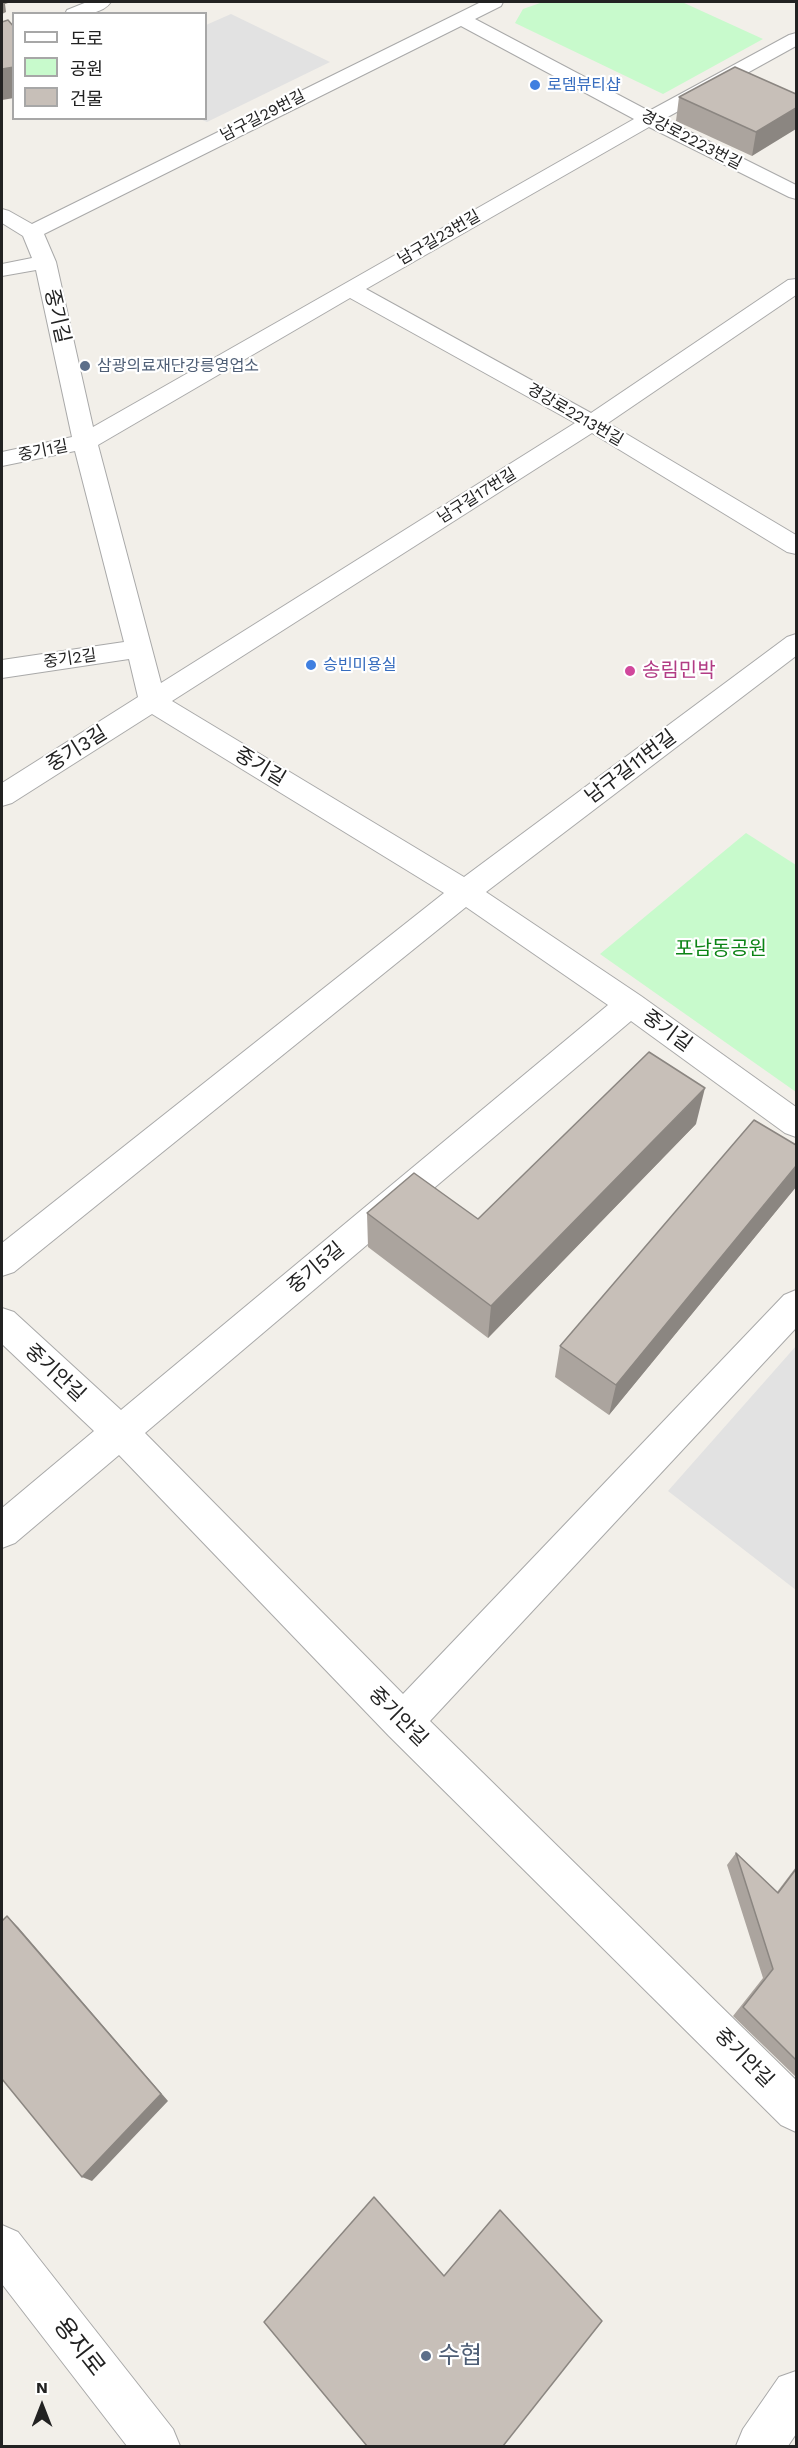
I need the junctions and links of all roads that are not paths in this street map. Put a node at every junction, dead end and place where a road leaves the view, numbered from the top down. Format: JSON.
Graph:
{"nodes":[{"id":1,"x":102,"y":2,"type":"edge"},
{"id":2,"x":494,"y":2,"type":"edge"},
{"id":3,"x":79,"y":12,"type":"edge"},
{"id":4,"x":460,"y":18,"type":"junction"},
{"id":5,"x":796,"y":39,"type":"edge"},
{"id":6,"x":649,"y":119,"type":"junction"},
{"id":7,"x":796,"y":193,"type":"edge"},
{"id":8,"x":2,"y":215,"type":"edge"},
{"id":9,"x":32,"y":232,"type":"junction"},
{"id":10,"x":45,"y":262,"type":"junction"},
{"id":11,"x":2,"y":270,"type":"edge"},
{"id":12,"x":796,"y":285,"type":"edge"},
{"id":13,"x":350,"y":289,"type":"junction"},
{"id":14,"x":591,"y":423,"type":"junction"},
{"id":15,"x":85,"y":442,"type":"junction"},
{"id":16,"x":2,"y":459,"type":"edge"},
{"id":17,"x":796,"y":546,"type":"edge"},
{"id":18,"x":796,"y":643,"type":"edge"},
{"id":19,"x":139,"y":649,"type":"junction"},
{"id":20,"x":2,"y":669,"type":"edge"},
{"id":21,"x":153,"y":702,"type":"junction"},
{"id":22,"x":2,"y":796,"type":"edge"},
{"id":23,"x":465,"y":892,"type":"junction"},
{"id":24,"x":630,"y":1004,"type":"junction"},
{"id":25,"x":796,"y":1124,"type":"edge"},
{"id":26,"x":2,"y":1262,"type":"edge"},
{"id":27,"x":796,"y":1305,"type":"edge"},
{"id":28,"x":2,"y":1323,"type":"edge"},
{"id":29,"x":121,"y":1433,"type":"junction"},
{"id":30,"x":2,"y":1532,"type":"edge"},
{"id":31,"x":403,"y":1722,"type":"junction"},
{"id":32,"x":796,"y":2110,"type":"edge"},
{"id":33,"x":2,"y":2248,"type":"edge"},
{"id":34,"x":796,"y":2394,"type":"edge"},
{"id":35,"x":156,"y":2446,"type":"edge"},
{"id":36,"x":760,"y":2446,"type":"edge"}],
"edges":[{"from":1,"to":3,"type":"street"},
{"from":2,"to":4,"type":"street","name":"남구길29번길"},
{"from":4,"to":6,"type":"street","name":"경강로2223번길"},
{"from":4,"to":9,"type":"street","name":"남구길29번길"},
{"from":5,"to":6,"type":"street","name":"남구길23번길"},
{"from":6,"to":7,"type":"street","name":"경강로2223번길"},
{"from":6,"to":13,"type":"street","name":"남구길23번길"},
{"from":8,"to":9,"type":"street"},
{"from":9,"to":10,"type":"street","name":"중기길"},
{"from":10,"to":11,"type":"street"},
{"from":10,"to":15,"type":"street","name":"중기길"},
{"from":12,"to":14,"type":"street","name":"남구길17번길"},
{"from":13,"to":14,"type":"street","name":"경강로2213번길"},
{"from":13,"to":15,"type":"street","name":"남구길23번길"},
{"from":14,"to":17,"type":"street","name":"경강로2213번길"},
{"from":14,"to":21,"type":"street","name":"남구길17번길"},
{"from":15,"to":16,"type":"street","name":"중기1길"},
{"from":15,"to":19,"type":"street","name":"중기길"},
{"from":18,"to":23,"type":"street","name":"남구길11번길"},
{"from":19,"to":20,"type":"street","name":"중기2길"},
{"from":19,"to":21,"type":"street","name":"중기길"},
{"from":21,"to":22,"type":"street","name":"중기3길"},
{"from":21,"to":23,"type":"street","name":"중기길"},
{"from":23,"to":24,"type":"street","name":"중기길"},
{"from":23,"to":26,"type":"street","name":"남구길11번길"},
{"from":24,"to":25,"type":"street","name":"중기길"},
{"from":24,"to":29,"type":"street","name":"중기5길"},
{"from":27,"to":31,"type":"street"},
{"from":28,"to":29,"type":"street","name":"중기안길"},
{"from":29,"to":30,"type":"street","name":"중기5길"},
{"from":29,"to":31,"type":"street","name":"중기안길"},
{"from":31,"to":32,"type":"street","name":"중기안길"},
{"from":33,"to":35,"type":"street","name":"용지로"},
{"from":34,"to":36,"type":"street"}]}
